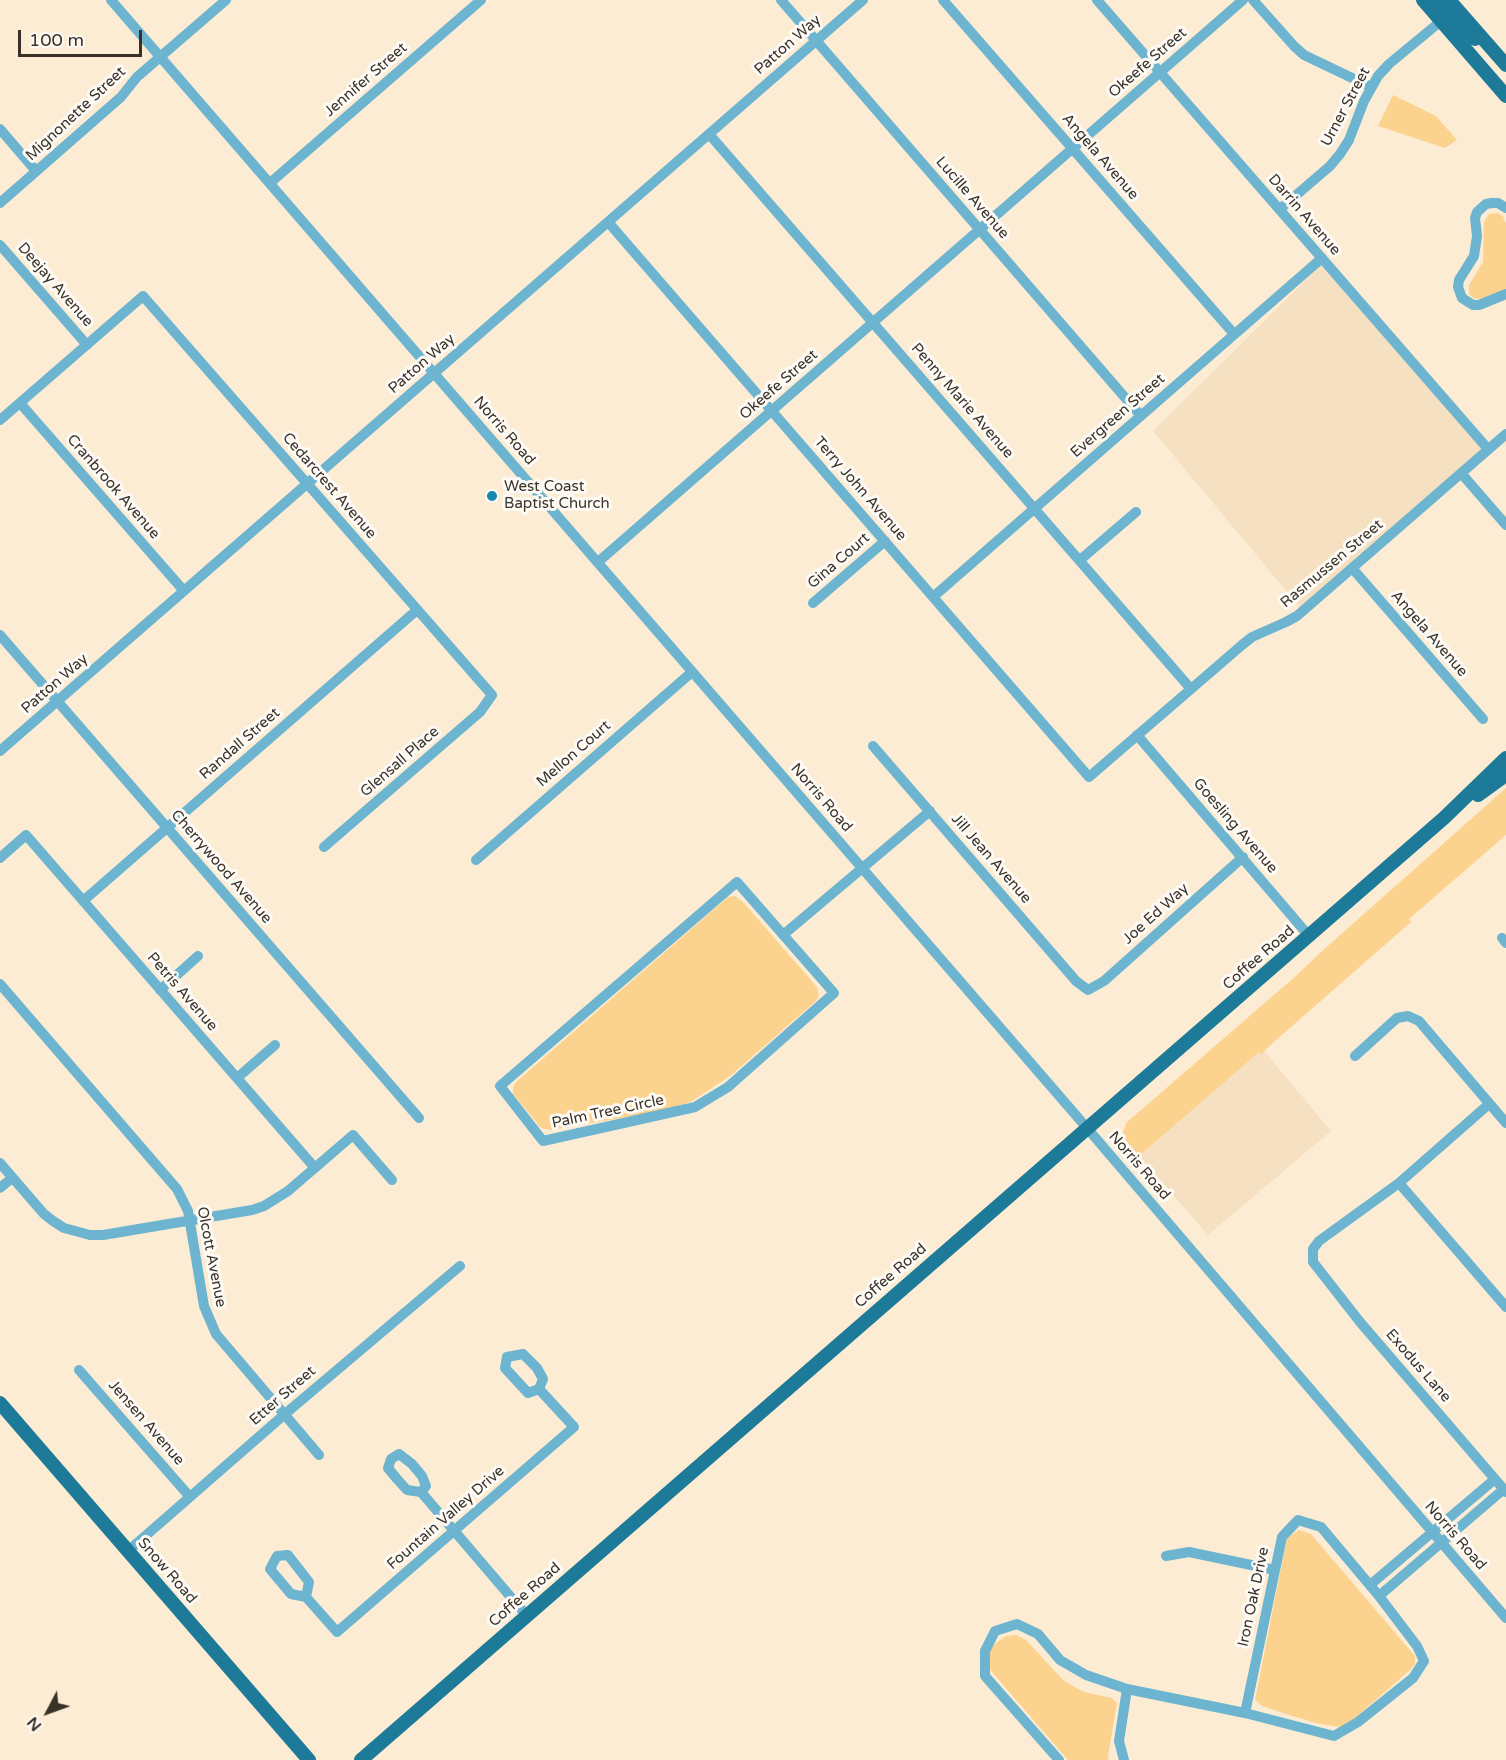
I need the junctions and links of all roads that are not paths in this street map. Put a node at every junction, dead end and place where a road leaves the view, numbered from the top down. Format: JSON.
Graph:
{"nodes":[{"id":1,"x":111,"y":0,"type":"edge"},
{"id":2,"x":226,"y":0,"type":"edge"},
{"id":3,"x":481,"y":0,"type":"edge"},
{"id":4,"x":781,"y":0,"type":"edge"},
{"id":5,"x":863,"y":0,"type":"edge"},
{"id":6,"x":944,"y":0,"type":"edge"},
{"id":7,"x":1097,"y":0,"type":"edge"},
{"id":8,"x":1243,"y":0,"type":"edge"},
{"id":9,"x":1253,"y":0,"type":"edge"},
{"id":10,"x":1423,"y":0,"type":"edge"},
{"id":11,"x":1437,"y":0,"type":"edge"},
{"id":12,"x":1457,"y":3,"type":"edge"},
{"id":13,"x":1441,"y":21,"type":"junction"},
{"id":14,"x":816,"y":40,"type":"junction"},
{"id":15,"x":161,"y":57,"type":"junction"},
{"id":16,"x":1505,"y":64,"type":"edge"},
{"id":17,"x":1160,"y":72,"type":"junction"},
{"id":18,"x":1371,"y":87,"type":"junction"},
{"id":19,"x":1506,"y":96,"type":"edge"},
{"id":20,"x":0,"y":129,"type":"edge"},
{"id":21,"x":709,"y":134,"type":"junction"},
{"id":22,"x":1073,"y":148,"type":"junction"},
{"id":23,"x":36,"y":171,"type":"junction"},
{"id":24,"x":270,"y":183,"type":"junction"},
{"id":25,"x":0,"y":202,"type":"edge"},
{"id":26,"x":1506,"y":208,"type":"edge"},
{"id":27,"x":1280,"y":209,"type":"junction"},
{"id":28,"x":608,"y":222,"type":"junction"},
{"id":29,"x":980,"y":230,"type":"junction"},
{"id":30,"x":0,"y":245,"type":"edge"},
{"id":31,"x":1322,"y":258,"type":"junction"},
{"id":32,"x":1506,"y":294,"type":"edge"},
{"id":33,"x":873,"y":322,"type":"junction"},
{"id":34,"x":1234,"y":334,"type":"junction"},
{"id":35,"x":87,"y":345,"type":"junction"},
{"id":36,"x":434,"y":373,"type":"junction"},
{"id":37,"x":20,"y":403,"type":"junction"},
{"id":38,"x":772,"y":411,"type":"junction"},
{"id":39,"x":1141,"y":416,"type":"junction"},
{"id":40,"x":0,"y":420,"type":"edge"},
{"id":41,"x":1506,"y":434,"type":"edge"},
{"id":42,"x":1488,"y":449,"type":"junction"},
{"id":43,"x":1461,"y":473,"type":"junction"},
{"id":44,"x":307,"y":484,"type":"junction"},
{"id":45,"x":1035,"y":508,"type":"junction"},
{"id":46,"x":1136,"y":512,"type":"dead end"},
{"id":47,"x":1506,"y":525,"type":"edge"},
{"id":48,"x":885,"y":541,"type":"junction"},
{"id":49,"x":1080,"y":560,"type":"junction"},
{"id":50,"x":598,"y":562,"type":"junction"},
{"id":51,"x":1352,"y":568,"type":"junction"},
{"id":52,"x":184,"y":591,"type":"junction"},
{"id":53,"x":933,"y":597,"type":"junction"},
{"id":54,"x":813,"y":603,"type":"dead end"},
{"id":55,"x":417,"y":610,"type":"junction"},
{"id":56,"x":0,"y":635,"type":"edge"},
{"id":57,"x":692,"y":672,"type":"junction"},
{"id":58,"x":1191,"y":689,"type":"junction"},
{"id":59,"x":492,"y":695,"type":"joint"},
{"id":60,"x":57,"y":701,"type":"junction"},
{"id":61,"x":1483,"y":719,"type":"dead end"},
{"id":62,"x":1137,"y":735,"type":"junction"},
{"id":63,"x":873,"y":746,"type":"dead end"},
{"id":64,"x":0,"y":752,"type":"edge"},
{"id":65,"x":1506,"y":758,"type":"edge"},
{"id":66,"x":1506,"y":775,"type":"edge"},
{"id":67,"x":1089,"y":777,"type":"joint"},
{"id":68,"x":930,"y":811,"type":"junction"},
{"id":69,"x":1444,"y":818,"type":"junction"},
{"id":70,"x":167,"y":828,"type":"junction"},
{"id":71,"x":324,"y":848,"type":"dead end"},
{"id":72,"x":1243,"y":857,"type":"junction"},
{"id":73,"x":0,"y":858,"type":"edge"},
{"id":74,"x":476,"y":860,"type":"dead end"},
{"id":75,"x":863,"y":869,"type":"junction"},
{"id":76,"x":83,"y":901,"type":"junction"},
{"id":77,"x":783,"y":935,"type":"junction"},
{"id":78,"x":1309,"y":936,"type":"junction"},
{"id":79,"x":198,"y":957,"type":"dead end"},
{"id":80,"x":0,"y":984,"type":"edge"},
{"id":81,"x":160,"y":990,"type":"junction"},
{"id":82,"x":1088,"y":990,"type":"joint"},
{"id":83,"x":275,"y":1045,"type":"dead end"},
{"id":84,"x":1355,"y":1056,"type":"dead end"},
{"id":85,"x":237,"y":1078,"type":"junction"},
{"id":86,"x":1489,"y":1104,"type":"junction"},
{"id":87,"x":419,"y":1118,"type":"dead end"},
{"id":88,"x":1506,"y":1123,"type":"edge"},
{"id":89,"x":1087,"y":1128,"type":"junction"},
{"id":90,"x":0,"y":1163,"type":"edge"},
{"id":91,"x":315,"y":1168,"type":"junction"},
{"id":92,"x":12,"y":1178,"type":"junction"},
{"id":93,"x":392,"y":1180,"type":"dead end"},
{"id":94,"x":1399,"y":1183,"type":"junction"},
{"id":95,"x":0,"y":1188,"type":"edge"},
{"id":96,"x":190,"y":1220,"type":"junction"},
{"id":97,"x":460,"y":1266,"type":"dead end"},
{"id":98,"x":1506,"y":1307,"type":"edge"},
{"id":99,"x":79,"y":1370,"type":"dead end"},
{"id":100,"x":539,"y":1389,"type":"dead end"},
{"id":101,"x":0,"y":1403,"type":"edge"},
{"id":102,"x":285,"y":1414,"type":"junction"},
{"id":103,"x":319,"y":1455,"type":"dead end"},
{"id":104,"x":1496,"y":1479,"type":"junction"},
{"id":105,"x":1505,"y":1491,"type":"edge"},
{"id":106,"x":421,"y":1492,"type":"dead end"},
{"id":107,"x":190,"y":1497,"type":"junction"},
{"id":108,"x":454,"y":1530,"type":"junction"},
{"id":109,"x":1433,"y":1533,"type":"junction"},
{"id":110,"x":1442,"y":1543,"type":"junction"},
{"id":111,"x":128,"y":1551,"type":"junction"},
{"id":112,"x":1166,"y":1556,"type":"dead end"},
{"id":113,"x":1275,"y":1570,"type":"junction"},
{"id":114,"x":1370,"y":1585,"type":"junction"},
{"id":115,"x":1379,"y":1596,"type":"junction"},
{"id":116,"x":306,"y":1597,"type":"dead end"},
{"id":117,"x":527,"y":1616,"type":"junction"},
{"id":118,"x":1506,"y":1618,"type":"edge"},
{"id":119,"x":1127,"y":1689,"type":"junction"},
{"id":120,"x":1245,"y":1713,"type":"junction"},
{"id":121,"x":309,"y":1760,"type":"edge"},
{"id":122,"x":361,"y":1760,"type":"edge"},
{"id":123,"x":1059,"y":1760,"type":"edge"},
{"id":124,"x":1124,"y":1760,"type":"edge"}],
"edges":[{"from":1,"to":15,"type":"street","name":"Norris Road"},
{"from":2,"to":15,"type":"street","name":"Mignonette Street"},
{"from":3,"to":24,"type":"street","name":"Jennifer Street"},
{"from":4,"to":14,"type":"street","name":"Lucille Avenue"},
{"from":5,"to":14,"type":"street","name":"Patton Way"},
{"from":6,"to":22,"type":"street","name":"Angela Avenue"},
{"from":7,"to":17,"type":"street","name":"Darrin Avenue"},
{"from":8,"to":17,"type":"street","name":"Okeefe Street"},
{"from":9,"to":18,"type":"street"},
{"from":10,"to":13,"type":"main road"},
{"from":11,"to":12,"type":"main road"},
{"from":12,"to":16,"type":"main road"},
{"from":13,"to":16,"type":"main road"},
{"from":13,"to":18,"type":"street","name":"Urner Street"},
{"from":13,"to":19,"type":"main road"},
{"from":14,"to":21,"type":"street","name":"Patton Way"},
{"from":14,"to":29,"type":"street","name":"Lucille Avenue"},
{"from":15,"to":23,"type":"street","name":"Mignonette Street"},
{"from":15,"to":24,"type":"street","name":"Norris Road"},
{"from":17,"to":22,"type":"street","name":"Okeefe Street"},
{"from":17,"to":27,"type":"street","name":"Darrin Avenue"},
{"from":18,"to":27,"type":"street","name":"Urner Street"},
{"from":20,"to":23,"type":"street"},
{"from":21,"to":28,"type":"street","name":"Patton Way"},
{"from":21,"to":33,"type":"street","name":"Penny Marie Avenue"},
{"from":22,"to":29,"type":"street","name":"Okeefe Street"},
{"from":22,"to":34,"type":"street","name":"Angela Avenue"},
{"from":23,"to":25,"type":"street","name":"Mignonette Street"},
{"from":24,"to":36,"type":"street","name":"Norris Road"},
{"from":26,"to":32,"type":"street"},
{"from":27,"to":31,"type":"street","name":"Darrin Avenue"},
{"from":28,"to":36,"type":"street","name":"Patton Way"},
{"from":28,"to":38,"type":"street","name":"Terry John Avenue"},
{"from":29,"to":33,"type":"street","name":"Okeefe Street"},
{"from":29,"to":39,"type":"street","name":"Lucille Avenue"},
{"from":30,"to":35,"type":"street","name":"Deejay Avenue"},
{"from":31,"to":34,"type":"street","name":"Evergreen Street"},
{"from":31,"to":42,"type":"street","name":"Darrin Avenue"},
{"from":33,"to":38,"type":"street","name":"Okeefe Street"},
{"from":33,"to":45,"type":"street","name":"Penny Marie Avenue"},
{"from":34,"to":39,"type":"street","name":"Evergreen Street"},
{"from":35,"to":37,"type":"street"},
{"from":35,"to":44,"type":"street","name":"Cedarcrest Avenue"},
{"from":36,"to":44,"type":"street","name":"Patton Way"},
{"from":36,"to":50,"type":"street","name":"Norris Road"},
{"from":37,"to":40,"type":"street"},
{"from":37,"to":52,"type":"street","name":"Cranbrook Avenue"},
{"from":38,"to":48,"type":"street","name":"Terry John Avenue"},
{"from":38,"to":50,"type":"street","name":"Okeefe Street"},
{"from":39,"to":45,"type":"street","name":"Evergreen Street"},
{"from":41,"to":42,"type":"street","name":"Rasmussen Street"},
{"from":42,"to":43,"type":"street","name":"Rasmussen Street"},
{"from":43,"to":47,"type":"street"},
{"from":43,"to":51,"type":"street","name":"Rasmussen Street"},
{"from":44,"to":52,"type":"street","name":"Patton Way"},
{"from":44,"to":55,"type":"street","name":"Cedarcrest Avenue"},
{"from":45,"to":49,"type":"street","name":"Penny Marie Avenue"},
{"from":45,"to":53,"type":"street","name":"Evergreen Street"},
{"from":46,"to":49,"type":"street"},
{"from":48,"to":53,"type":"street","name":"Terry John Avenue"},
{"from":48,"to":54,"type":"street","name":"Gina Court"},
{"from":49,"to":58,"type":"street","name":"Penny Marie Avenue"},
{"from":50,"to":57,"type":"street","name":"Norris Road"},
{"from":51,"to":58,"type":"street","name":"Rasmussen Street"},
{"from":51,"to":61,"type":"street","name":"Angela Avenue"},
{"from":52,"to":60,"type":"street","name":"Patton Way"},
{"from":53,"to":67,"type":"street","name":"Terry John Avenue"},
{"from":55,"to":59,"type":"street","name":"Cedarcrest Avenue"},
{"from":55,"to":70,"type":"street","name":"Randall Street"},
{"from":56,"to":60,"type":"street","name":"Cherrywood Avenue"},
{"from":57,"to":74,"type":"street","name":"Mellon Court"},
{"from":57,"to":75,"type":"street","name":"Norris Road"},
{"from":58,"to":62,"type":"street","name":"Rasmussen Street"},
{"from":59,"to":71,"type":"street","name":"Glensall Place"},
{"from":60,"to":64,"type":"street","name":"Patton Way"},
{"from":60,"to":70,"type":"street","name":"Cherrywood Avenue"},
{"from":62,"to":67,"type":"street","name":"Rasmussen Street"},
{"from":62,"to":72,"type":"street","name":"Goesling Avenue"},
{"from":63,"to":68,"type":"street","name":"Jill Jean Avenue"},
{"from":65,"to":69,"type":"main road","name":"Coffee Road"},
{"from":66,"to":69,"type":"main road","name":"Coffee Road"},
{"from":68,"to":75,"type":"street"},
{"from":68,"to":82,"type":"street","name":"Jill Jean Avenue"},
{"from":69,"to":78,"type":"main road","name":"Coffee Road"},
{"from":70,"to":76,"type":"street","name":"Randall Street"},
{"from":70,"to":87,"type":"street","name":"Cherrywood Avenue"},
{"from":72,"to":78,"type":"street","name":"Goesling Avenue"},
{"from":72,"to":82,"type":"street","name":"Joe Ed Way"},
{"from":73,"to":76,"type":"street","name":"Petris Avenue"},
{"from":75,"to":77,"type":"street"},
{"from":75,"to":89,"type":"street","name":"Norris Road"},
{"from":76,"to":81,"type":"street","name":"Petris Avenue"},
{"from":77,"to":77,"type":"street","name":"Palm Tree Circle"},
{"from":78,"to":89,"type":"main road","name":"Coffee Road"},
{"from":79,"to":81,"type":"street"},
{"from":80,"to":96,"type":"street","name":"Olcott Avenue"},
{"from":81,"to":85,"type":"street","name":"Petris Avenue"},
{"from":83,"to":85,"type":"street"},
{"from":84,"to":86,"type":"street"},
{"from":85,"to":91,"type":"street","name":"Petris Avenue"},
{"from":86,"to":88,"type":"street"},
{"from":86,"to":94,"type":"street"},
{"from":89,"to":109,"type":"street","name":"Norris Road"},
{"from":89,"to":117,"type":"main road","name":"Coffee Road"},
{"from":90,"to":92,"type":"street"},
{"from":91,"to":93,"type":"street"},
{"from":91,"to":96,"type":"street"},
{"from":92,"to":95,"type":"street"},
{"from":92,"to":96,"type":"street"},
{"from":94,"to":98,"type":"street"},
{"from":94,"to":104,"type":"street","name":"Exodus Lane"},
{"from":96,"to":102,"type":"street","name":"Olcott Avenue"},
{"from":97,"to":102,"type":"street","name":"Etter Street"},
{"from":99,"to":107,"type":"street","name":"Jensen Avenue"},
{"from":100,"to":108,"type":"street","name":"Fountain Valley Drive"},
{"from":101,"to":111,"type":"main road","name":"Snow Road"},
{"from":102,"to":103,"type":"street","name":"Olcott Avenue"},
{"from":102,"to":107,"type":"street","name":"Etter Street"},
{"from":104,"to":105,"type":"street","name":"Exodus Lane"},
{"from":104,"to":109,"type":"street"},
{"from":105,"to":110,"type":"street"},
{"from":106,"to":108,"type":"street"},
{"from":107,"to":111,"type":"street","name":"Etter Street"},
{"from":108,"to":116,"type":"street","name":"Fountain Valley Drive"},
{"from":108,"to":117,"type":"street"},
{"from":109,"to":110,"type":"street","name":"Norris Road"},
{"from":109,"to":114,"type":"street"},
{"from":110,"to":115,"type":"street"},
{"from":110,"to":118,"type":"street","name":"Norris Road"},
{"from":111,"to":121,"type":"main road","name":"Snow Road"},
{"from":112,"to":113,"type":"street"},
{"from":113,"to":114,"type":"street","name":"Iron Oak Drive"},
{"from":113,"to":120,"type":"street","name":"Iron Oak Drive"},
{"from":114,"to":115,"type":"street","name":"Iron Oak Drive"},
{"from":115,"to":120,"type":"street","name":"Iron Oak Drive"},
{"from":117,"to":122,"type":"main road","name":"Coffee Road"},
{"from":119,"to":120,"type":"street","name":"Iron Oak Drive"},
{"from":119,"to":123,"type":"street","name":"Iron Oak Drive"},
{"from":119,"to":124,"type":"street"}]}
